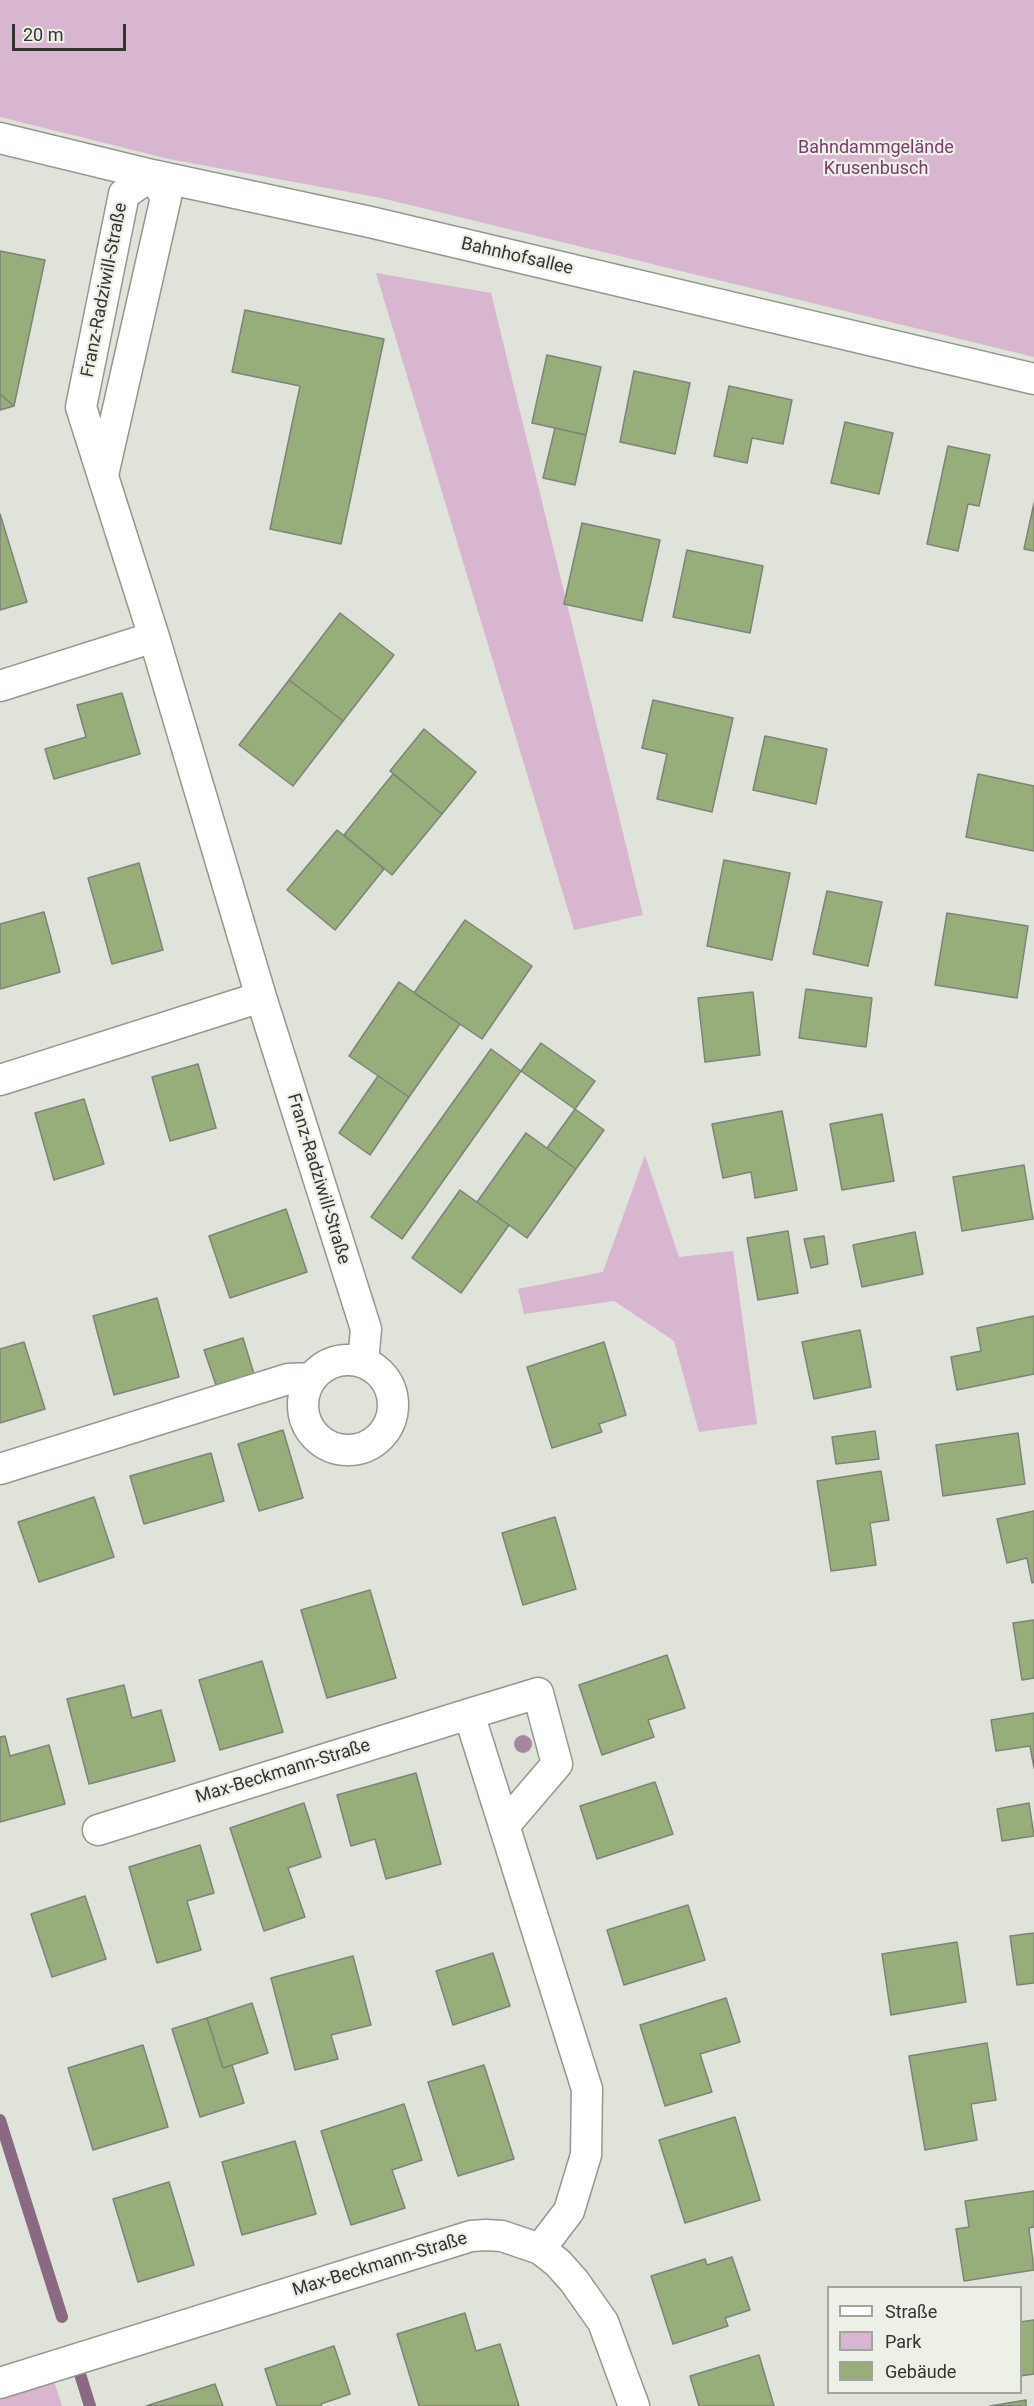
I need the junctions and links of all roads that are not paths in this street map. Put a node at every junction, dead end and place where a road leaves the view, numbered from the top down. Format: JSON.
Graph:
{"nodes":[{"id":1,"x":0,"y":138,"type":"edge"},
{"id":2,"x":152,"y":175,"type":"junction"},
{"id":3,"x":1034,"y":379,"type":"edge"},
{"id":4,"x":104,"y":475,"type":"junction"},
{"id":5,"x":154,"y":637,"type":"junction"},
{"id":6,"x":0,"y":686,"type":"edge"},
{"id":7,"x":261,"y":997,"type":"junction"},
{"id":8,"x":0,"y":1080,"type":"edge"},
{"id":9,"x":363,"y":1362,"type":"junction"},
{"id":10,"x":312,"y":1378,"type":"junction"},
{"id":11,"x":0,"y":1469,"type":"edge"},
{"id":12,"x":469,"y":1714,"type":"junction"},
{"id":13,"x":504,"y":1826,"type":"junction"},
{"id":14,"x":98,"y":1830,"type":"dead end"},
{"id":15,"x":540,"y":2249,"type":"junction"},
{"id":16,"x":0,"y":2383,"type":"edge"},
{"id":17,"x":634,"y":2406,"type":"edge"}],
"edges":[{"from":1,"to":2,"type":"street","name":"Bahnhofsallee"},
{"from":2,"to":3,"type":"street","name":"Bahnhofsallee"},
{"from":2,"to":4,"type":"street","name":"Franz-Radziwill-Straße"},
{"from":2,"to":4,"type":"street","name":"Franz-Radziwill-Straße"},
{"from":4,"to":5,"type":"street","name":"Franz-Radziwill-Straße"},
{"from":5,"to":6,"type":"street"},
{"from":5,"to":7,"type":"street","name":"Franz-Radziwill-Straße"},
{"from":7,"to":8,"type":"street"},
{"from":7,"to":9,"type":"street","name":"Franz-Radziwill-Straße"},
{"from":9,"to":10,"type":"street"},
{"from":9,"to":10,"type":"street"},
{"from":10,"to":11,"type":"street"},
{"from":12,"to":13,"type":"street"},
{"from":12,"to":13,"type":"street","name":"Max-Beckmann-Straße"},
{"from":12,"to":14,"type":"street","name":"Max-Beckmann-Straße"},
{"from":13,"to":15,"type":"street"},
{"from":15,"to":16,"type":"street","name":"Max-Beckmann-Straße"},
{"from":15,"to":17,"type":"street"}]}
